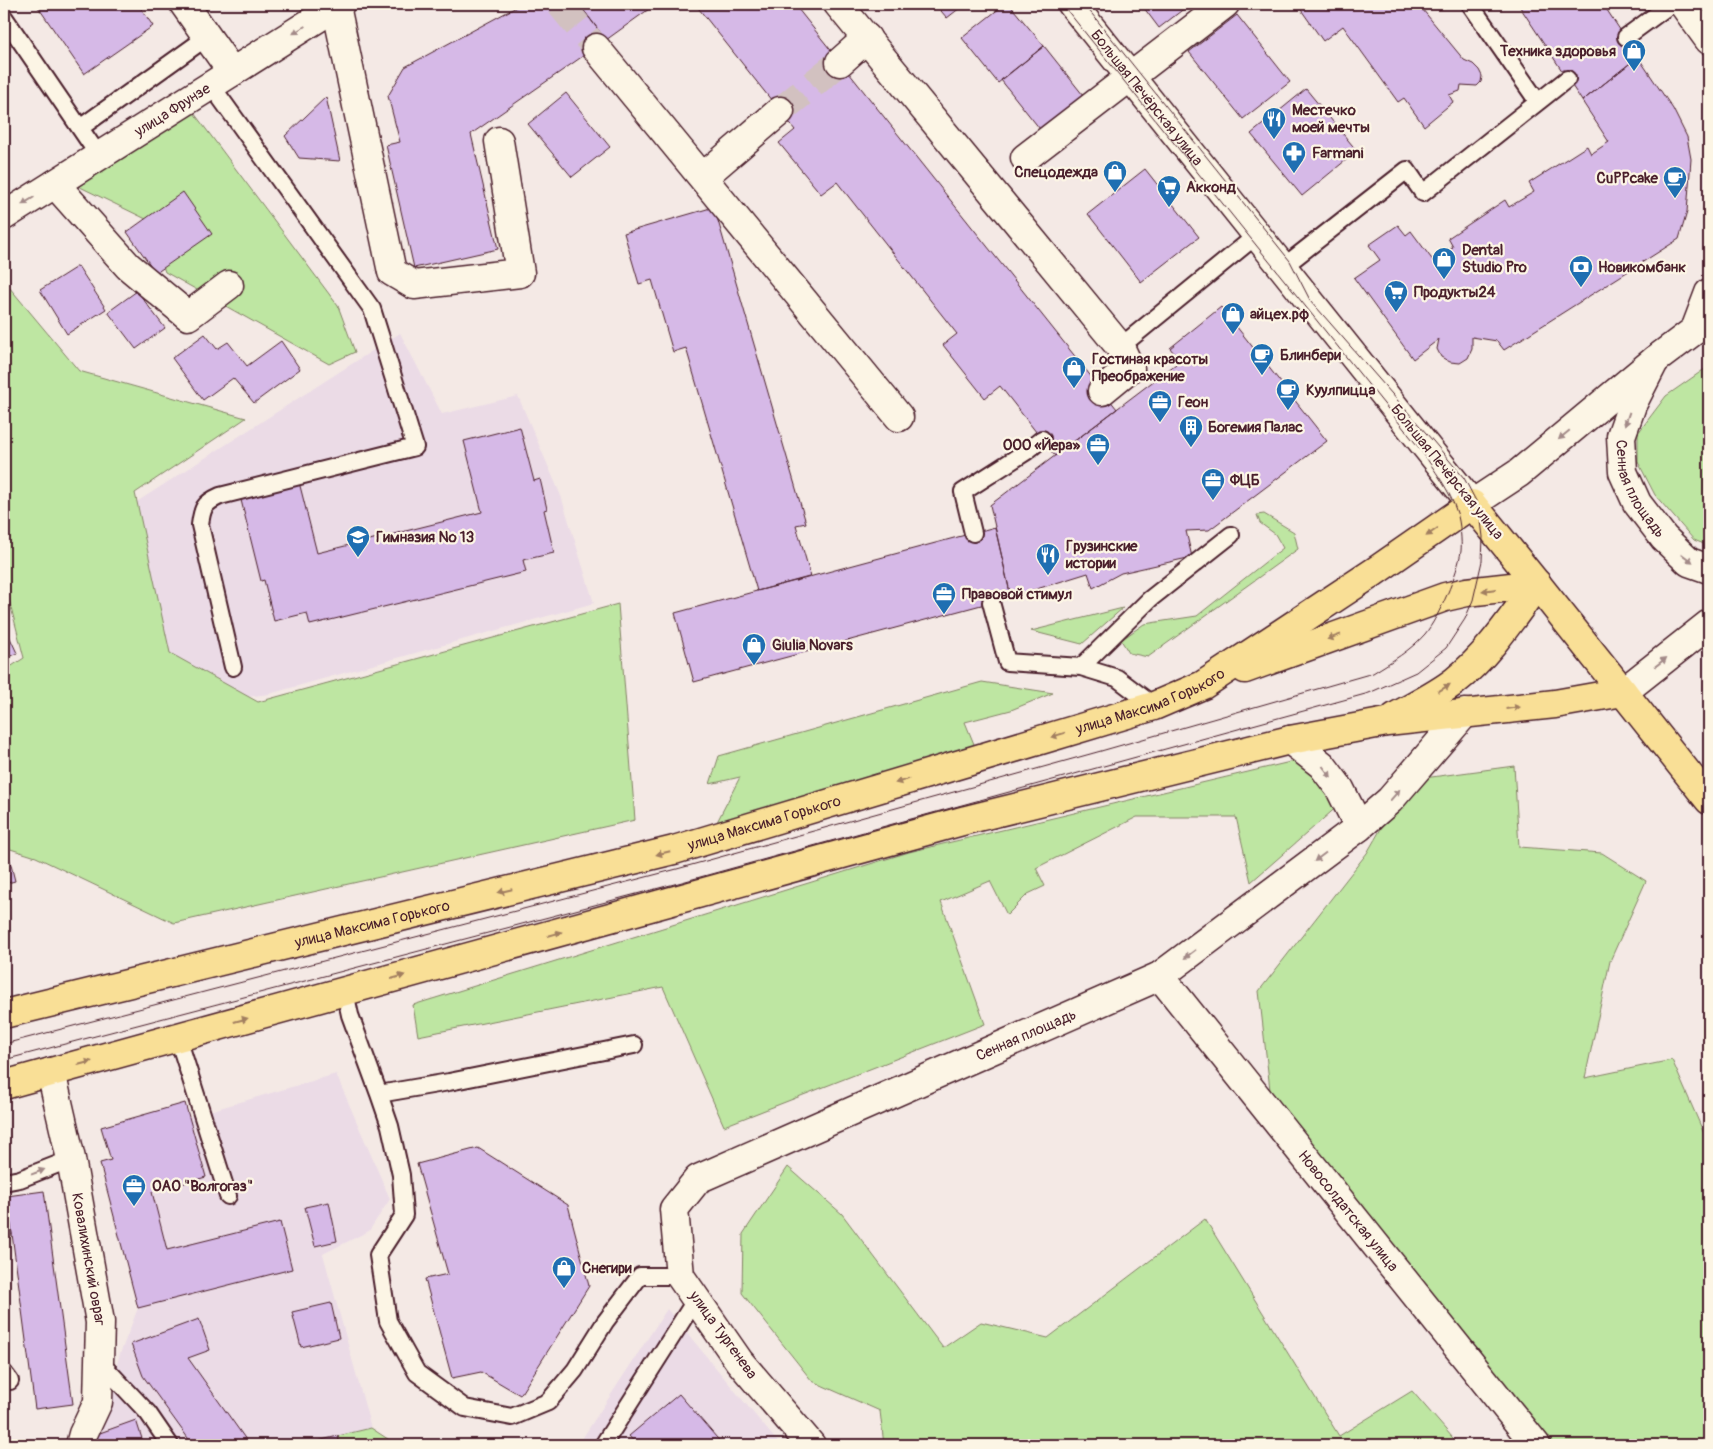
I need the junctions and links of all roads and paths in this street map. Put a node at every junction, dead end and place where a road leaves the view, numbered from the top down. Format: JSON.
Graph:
{"nodes":[{"id":1,"x":184,"y":4,"type":"edge"},
{"id":2,"x":838,"y":4,"type":"edge"},
{"id":3,"x":1072,"y":4,"type":"edge"},
{"id":4,"x":1226,"y":4,"type":"edge"},
{"id":5,"x":1470,"y":4,"type":"edge"},
{"id":6,"x":1671,"y":4,"type":"edge"},
{"id":7,"x":1683,"y":4,"type":"edge"},
{"id":8,"x":338,"y":5,"type":"edge"},
{"id":9,"x":4,"y":17,"type":"edge"},
{"id":10,"x":207,"y":37,"type":"junction"},
{"id":11,"x":1626,"y":37,"type":"dead end"},
{"id":12,"x":867,"y":38,"type":"junction"},
{"id":13,"x":1709,"y":40,"type":"edge"},
{"id":14,"x":596,"y":48,"type":"tunnel mouth"},
{"id":15,"x":840,"y":62,"type":"tunnel mouth"},
{"id":16,"x":1130,"y":77,"type":"junction"},
{"id":17,"x":221,"y":79,"type":"junction"},
{"id":18,"x":1567,"y":79,"type":"dead end"},
{"id":19,"x":1538,"y":102,"type":"junction"},
{"id":20,"x":780,"y":111,"type":"tunnel mouth"},
{"id":21,"x":80,"y":128,"type":"junction"},
{"id":22,"x":499,"y":141,"type":"dead end"},
{"id":23,"x":100,"y":156,"type":"junction"},
{"id":24,"x":1025,"y":158,"type":"dead end"},
{"id":25,"x":702,"y":177,"type":"junction"},
{"id":26,"x":55,"y":184,"type":"junction"},
{"id":27,"x":4,"y":216,"type":"edge"},
{"id":28,"x":1257,"y":235,"type":"junction"},
{"id":29,"x":1282,"y":267,"type":"junction"},
{"id":30,"x":229,"y":285,"type":"dead end"},
{"id":31,"x":1709,"y":293,"type":"edge"},
{"id":32,"x":1702,"y":326,"type":"edge"},
{"id":33,"x":1120,"y":347,"type":"junction"},
{"id":34,"x":1655,"y":360,"type":"junction"},
{"id":35,"x":1102,"y":390,"type":"dead end"},
{"id":36,"x":899,"y":417,"type":"dead end"},
{"id":37,"x":1042,"y":439,"type":"dead end"},
{"id":38,"x":1472,"y":504,"type":"junction"},
{"id":39,"x":973,"y":534,"type":"dead end"},
{"id":40,"x":1230,"y":535,"type":"dead end"},
{"id":41,"x":1709,"y":569,"type":"edge"},
{"id":42,"x":1537,"y":584,"type":"junction"},
{"id":43,"x":991,"y":602,"type":"dead end"},
{"id":44,"x":1709,"y":624,"type":"edge"},
{"id":45,"x":233,"y":667,"type":"dead end"},
{"id":46,"x":1081,"y":667,"type":"junction"},
{"id":47,"x":1203,"y":685,"type":"junction"},
{"id":48,"x":1623,"y":692,"type":"junction"},
{"id":49,"x":1154,"y":706,"type":"junction"},
{"id":50,"x":1465,"y":713,"type":"junction"},
{"id":51,"x":1388,"y":722,"type":"junction"},
{"id":52,"x":1290,"y":740,"type":"junction"},
{"id":53,"x":1709,"y":800,"type":"edge"},
{"id":54,"x":1359,"y":828,"type":"junction"},
{"id":55,"x":1160,"y":976,"type":"junction"},
{"id":56,"x":344,"y":992,"type":"junction"},
{"id":57,"x":4,"y":1014,"type":"edge"},
{"id":58,"x":178,"y":1038,"type":"junction"},
{"id":59,"x":634,"y":1045,"type":"dead end"},
{"id":60,"x":51,"y":1072,"type":"junction"},
{"id":61,"x":4,"y":1085,"type":"edge"},
{"id":62,"x":379,"y":1094,"type":"junction"},
{"id":63,"x":71,"y":1160,"type":"junction"},
{"id":64,"x":4,"y":1182,"type":"edge"},
{"id":65,"x":228,"y":1196,"type":"dead end"},
{"id":66,"x":674,"y":1209,"type":"joint"},
{"id":67,"x":680,"y":1276,"type":"junction"},
{"id":68,"x":696,"y":1299,"type":"junction"},
{"id":69,"x":99,"y":1361,"type":"junction"},
{"id":70,"x":80,"y":1445,"type":"edge"},
{"id":71,"x":170,"y":1445,"type":"edge"},
{"id":72,"x":603,"y":1445,"type":"edge"},
{"id":73,"x":811,"y":1445,"type":"edge"},
{"id":74,"x":1536,"y":1445,"type":"edge"}],
"edges":[{"from":1,"to":10,"type":"street"},
{"from":2,"to":12,"type":"street"},
{"from":3,"to":16,"type":"street","name":"Большая Печёрская улица"},
{"from":4,"to":16,"type":"street"},
{"from":5,"to":19,"type":"lane"},
{"from":6,"to":11,"type":"lane"},
{"from":7,"to":13,"type":"street"},
{"from":8,"to":17,"type":"street","name":"улица Фрунзе","one_way":true},
{"from":8,"to":22,"type":"street"},
{"from":9,"to":21,"type":"lane"},
{"from":10,"to":17,"type":"street"},
{"from":10,"to":21,"type":"lane"},
{"from":12,"to":15,"type":"street"},
{"from":12,"to":33,"type":"street"},
{"from":14,"to":25,"type":"street"},
{"from":16,"to":24,"type":"street"},
{"from":16,"to":28,"type":"street","name":"Большая Печёрская улица"},
{"from":17,"to":23,"type":"street","name":"улица Фрунзе"},
{"from":17,"to":45,"type":"lane"},
{"from":18,"to":19,"type":"lane"},
{"from":19,"to":29,"type":"lane"},
{"from":20,"to":25,"type":"street"},
{"from":21,"to":23,"type":"lane"},
{"from":23,"to":26,"type":"street","name":"улица Фрунзе"},
{"from":25,"to":36,"type":"street"},
{"from":26,"to":27,"type":"street","name":"улица Фрунзе","one_way":true},
{"from":26,"to":30,"type":"street"},
{"from":28,"to":29,"type":"street","name":"Большая Печёрская улица"},
{"from":28,"to":33,"type":"lane"},
{"from":29,"to":38,"type":"street","name":"Большая Печёрская улица"},
{"from":31,"to":32,"type":"street"},
{"from":32,"to":34,"type":"street","name":"Сенная площадь"},
{"from":33,"to":35,"type":"street"},
{"from":34,"to":38,"type":"street","name":"Сенная площадь","one_way":true},
{"from":34,"to":41,"type":"street","name":"Сенная площадь","one_way":true},
{"from":37,"to":39,"type":"lane"},
{"from":38,"to":42,"type":"main road","name":"Большая Печёрская улица"},
{"from":38,"to":47,"type":"main road","name":"улица Максима Горького","one_way":true},
{"from":40,"to":46,"type":"lane"},
{"from":42,"to":47,"type":"main road","one_way":true},
{"from":42,"to":48,"type":"main road","name":"Большая Печёрская улица"},
{"from":51,"to":42,"type":"main road","one_way":true},
{"from":43,"to":46,"type":"lane"},
{"from":48,"to":44,"type":"street","one_way":true},
{"from":46,"to":49,"type":"lane"},
{"from":47,"to":49,"type":"main road","name":"улица Максима Горького"},
{"from":50,"to":48,"type":"main road","one_way":true},
{"from":48,"to":53,"type":"main road","name":"Большая Печёрская улица"},
{"from":49,"to":57,"type":"main road","name":"улица Максима Горького","one_way":true},
{"from":50,"to":51,"type":"main road"},
{"from":54,"to":50,"type":"street","name":"Сенная площадь","one_way":true},
{"from":51,"to":52,"type":"main road"},
{"from":52,"to":54,"type":"street","one_way":true},
{"from":56,"to":52,"type":"main road","one_way":true},
{"from":54,"to":55,"type":"street","name":"Сенная площадь","one_way":true},
{"from":55,"to":66,"type":"street","name":"Сенная площадь"},
{"from":55,"to":74,"type":"street","name":"Новосолдатская улица"},
{"from":58,"to":56,"type":"main road","one_way":true},
{"from":56,"to":62,"type":"lane"},
{"from":60,"to":58,"type":"main road","one_way":true},
{"from":58,"to":65,"type":"lane"},
{"from":59,"to":62,"type":"lane"},
{"from":60,"to":61,"type":"main road"},
{"from":60,"to":63,"type":"street","name":"Ковалихинский овраг"},
{"from":62,"to":67,"type":"lane"},
{"from":64,"to":63,"type":"lane","one_way":true},
{"from":63,"to":69,"type":"street","name":"Ковалихинский овраг"},
{"from":66,"to":67,"type":"street","name":"улица Тургенева"},
{"from":67,"to":68,"type":"street","name":"улица Тургенева"},
{"from":68,"to":72,"type":"lane"},
{"from":68,"to":73,"type":"street","name":"улица Тургенева"},
{"from":69,"to":70,"type":"street","name":"Ковалихинский овраг"},
{"from":69,"to":71,"type":"lane"}]}
